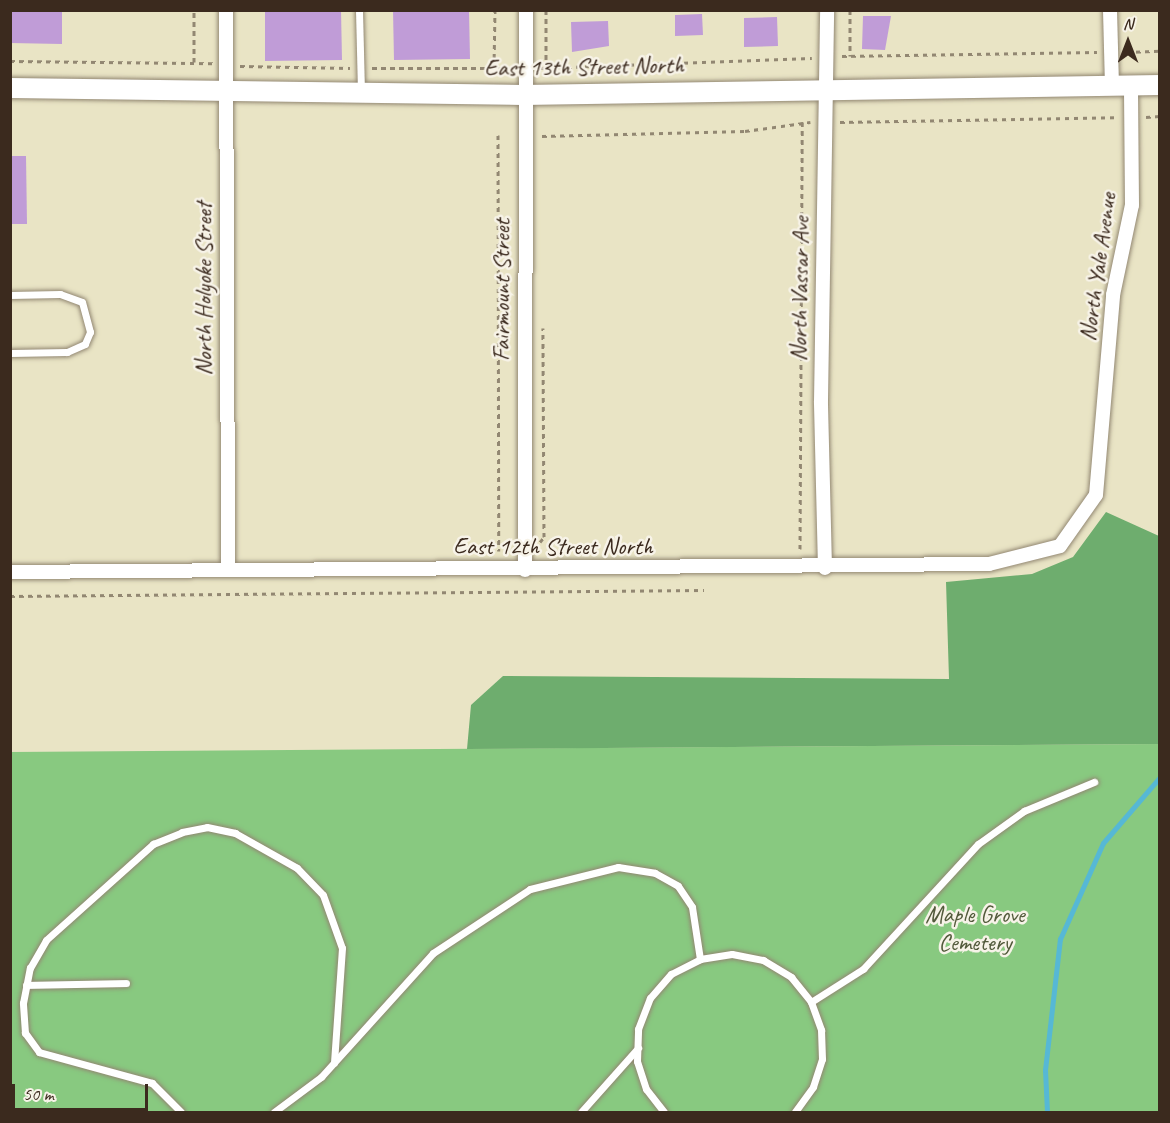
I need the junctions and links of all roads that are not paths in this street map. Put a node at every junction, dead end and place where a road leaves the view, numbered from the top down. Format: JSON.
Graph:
{"nodes":[{"id":1,"x":226,"y":10,"type":"edge"},
{"id":2,"x":359,"y":10,"type":"edge"},
{"id":3,"x":526,"y":10,"type":"edge"},
{"id":4,"x":827,"y":10,"type":"edge"},
{"id":5,"x":1110,"y":10,"type":"edge"},
{"id":6,"x":1112,"y":85,"type":"junction"},
{"id":7,"x":1131,"y":85,"type":"junction"},
{"id":8,"x":1160,"y":85,"type":"edge"},
{"id":9,"x":825,"y":86,"type":"junction"},
{"id":10,"x":10,"y":88,"type":"edge"},
{"id":11,"x":228,"y":89,"type":"junction"},
{"id":12,"x":361,"y":95,"type":"junction"},
{"id":13,"x":523,"y":95,"type":"junction"},
{"id":14,"x":10,"y":295,"type":"edge"},
{"id":15,"x":10,"y":353,"type":"edge"},
{"id":16,"x":1078,"y":520,"type":"joint"},
{"id":17,"x":228,"y":568,"type":"junction"},
{"id":18,"x":825,"y":568,"type":"junction"},
{"id":19,"x":525,"y":570,"type":"junction"},
{"id":20,"x":10,"y":572,"type":"edge"},
{"id":21,"x":1094,"y":782,"type":"dead end"},
{"id":22,"x":700,"y":959,"type":"junction"},
{"id":23,"x":126,"y":983,"type":"dead end"},
{"id":24,"x":26,"y":985,"type":"junction"},
{"id":25,"x":811,"y":1002,"type":"junction"},
{"id":26,"x":638,"y":1048,"type":"junction"},
{"id":27,"x":334,"y":1063,"type":"junction"},
{"id":28,"x":181,"y":1113,"type":"edge"},
{"id":29,"x":274,"y":1113,"type":"edge"},
{"id":30,"x":581,"y":1113,"type":"edge"},
{"id":31,"x":664,"y":1113,"type":"edge"},
{"id":32,"x":795,"y":1113,"type":"edge"}],
"edges":[{"from":1,"to":11,"type":"street","name":"North Holyoke Street"},
{"from":2,"to":12,"type":"lane"},
{"from":3,"to":13,"type":"street","name":"Fairmount Street"},
{"from":4,"to":9,"type":"street","name":"North Vassar Ave"},
{"from":5,"to":6,"type":"street"},
{"from":6,"to":7,"type":"main road","name":"East 13th Street North"},
{"from":6,"to":9,"type":"main road","name":"East 13th Street North"},
{"from":7,"to":8,"type":"main road","name":"East 13th Street North"},
{"from":7,"to":16,"type":"street","name":"North Yale Avenue"},
{"from":9,"to":13,"type":"main road","name":"East 13th Street North"},
{"from":9,"to":18,"type":"street","name":"North Vassar Ave"},
{"from":10,"to":11,"type":"main road","name":"East 13th Street North"},
{"from":11,"to":12,"type":"main road","name":"East 13th Street North"},
{"from":11,"to":17,"type":"street","name":"North Holyoke Street"},
{"from":12,"to":13,"type":"main road","name":"East 13th Street North"},
{"from":13,"to":19,"type":"street","name":"Fairmount Street"},
{"from":14,"to":15,"type":"lane"},
{"from":16,"to":18,"type":"street","name":"East 12th Street North"},
{"from":17,"to":19,"type":"street","name":"East 12th Street North"},
{"from":17,"to":20,"type":"street","name":"East 12th Street North"},
{"from":18,"to":19,"type":"street","name":"East 12th Street North"},
{"from":21,"to":25,"type":"lane"},
{"from":22,"to":25,"type":"lane"},
{"from":22,"to":26,"type":"lane"},
{"from":22,"to":27,"type":"lane"},
{"from":23,"to":24,"type":"lane"},
{"from":24,"to":27,"type":"lane"},
{"from":24,"to":28,"type":"lane"},
{"from":25,"to":32,"type":"lane"},
{"from":26,"to":30,"type":"lane"},
{"from":26,"to":31,"type":"lane"},
{"from":27,"to":29,"type":"lane"}]}
